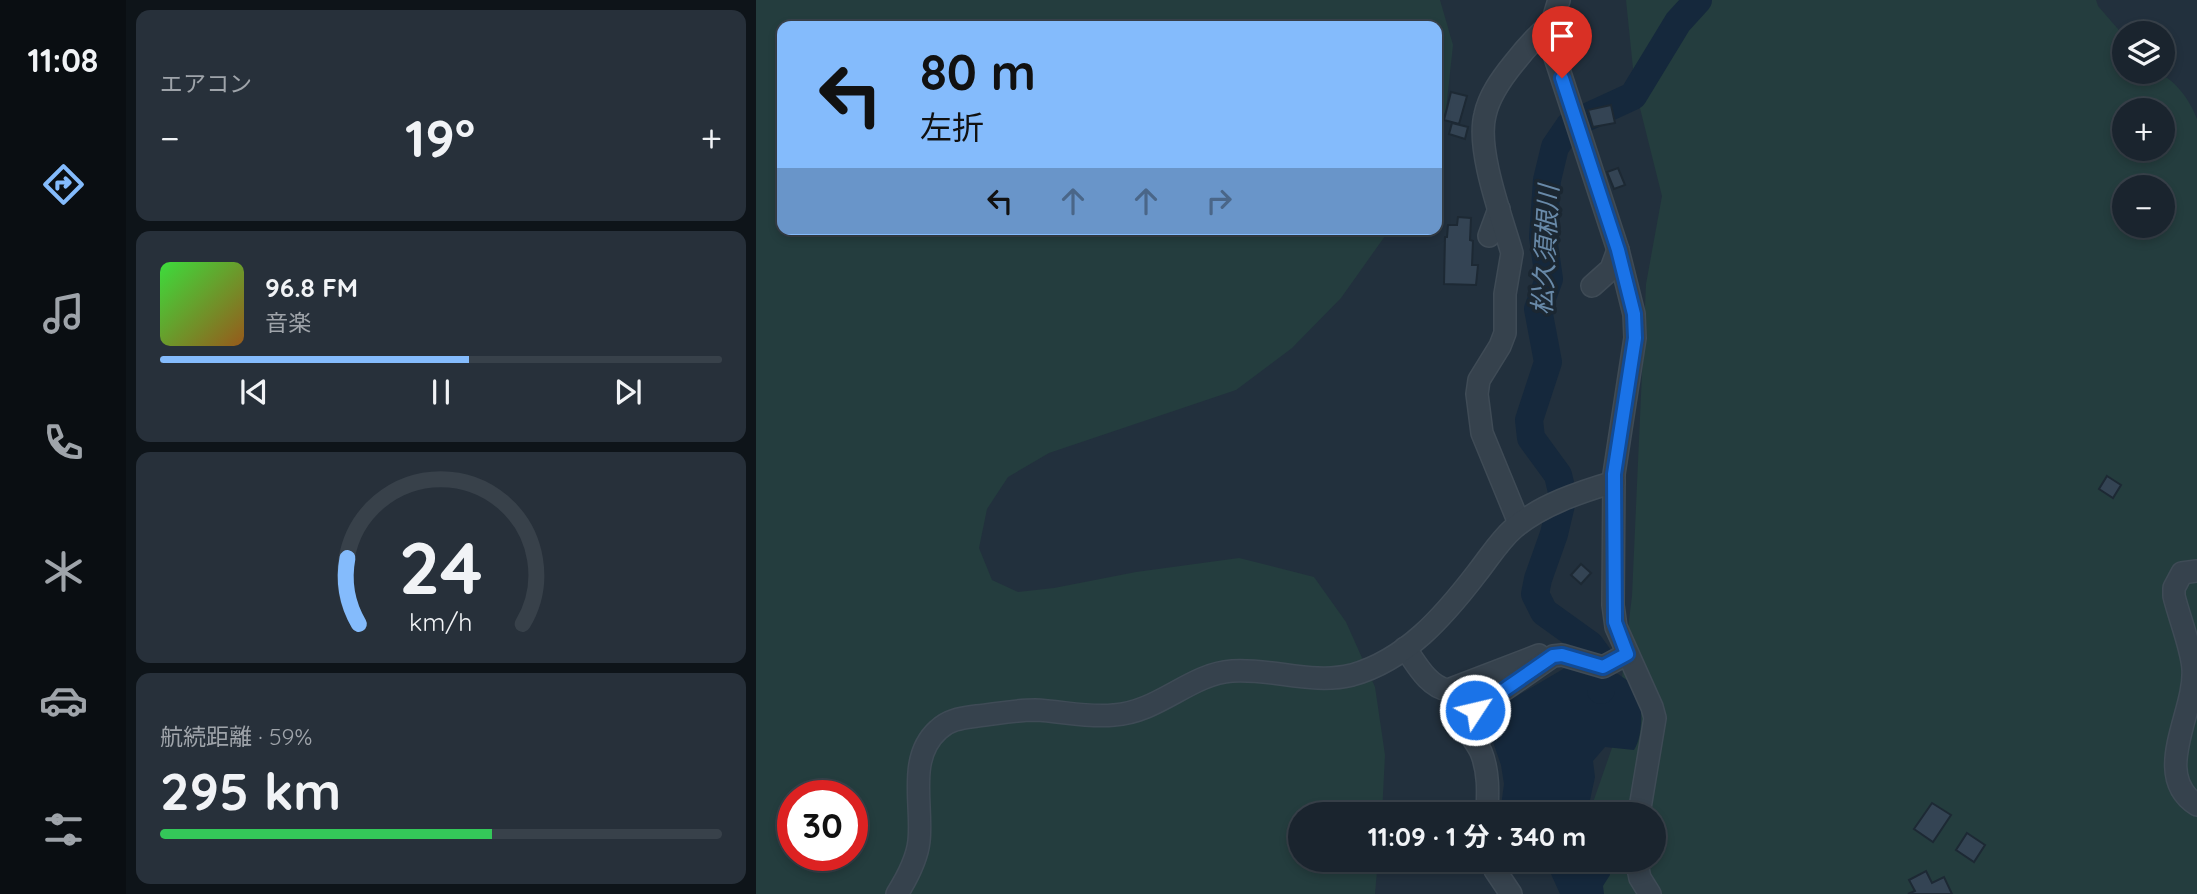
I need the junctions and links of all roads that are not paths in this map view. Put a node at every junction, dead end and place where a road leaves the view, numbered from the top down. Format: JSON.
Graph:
{"nodes":[{"id":1,"x":1559,"y":0,"type":"edge"},
{"id":2,"x":1551,"y":24,"type":"junction"},
{"id":3,"x":1499,"y":209,"type":"junction"},
{"id":4,"x":1489,"y":236,"type":"dead end"},
{"id":5,"x":1618,"y":250,"type":"junction"},
{"id":6,"x":1592,"y":286,"type":"dead end"},
{"id":7,"x":1614,"y":482,"type":"junction"},
{"id":8,"x":1519,"y":523,"type":"junction"},
{"id":9,"x":2197,"y":571,"type":"edge"},
{"id":10,"x":1405,"y":648,"type":"junction"},
{"id":11,"x":1557,"y":654,"type":"junction"},
{"id":12,"x":1627,"y":654,"type":"junction"},
{"id":13,"x":1487,"y":802,"type":"edge"},
{"id":14,"x":1641,"y":802,"type":"edge"},
{"id":15,"x":2197,"y":806,"type":"edge"},
{"id":16,"x":1496,"y":872,"type":"edge"},
{"id":17,"x":1639,"y":872,"type":"edge"},
{"id":18,"x":897,"y":894,"type":"edge"},
{"id":19,"x":1511,"y":894,"type":"edge"},
{"id":20,"x":1650,"y":894,"type":"edge"}],
"edges":[{"from":1,"to":2,"type":"street"},
{"from":2,"to":3,"type":"street"},
{"from":2,"to":5,"type":"street"},
{"from":3,"to":4,"type":"street"},
{"from":3,"to":8,"type":"street"},
{"from":5,"to":6,"type":"street"},
{"from":5,"to":7,"type":"street"},
{"from":7,"to":8,"type":"street"},
{"from":7,"to":12,"type":"street"},
{"from":8,"to":10,"type":"street"},
{"from":9,"to":15,"type":"street"},
{"from":10,"to":11,"type":"street"},
{"from":10,"to":18,"type":"street"},
{"from":11,"to":12,"type":"street"},
{"from":11,"to":13,"type":"street"},
{"from":12,"to":14,"type":"street"},
{"from":16,"to":19,"type":"street"},
{"from":17,"to":20,"type":"street"}]}
